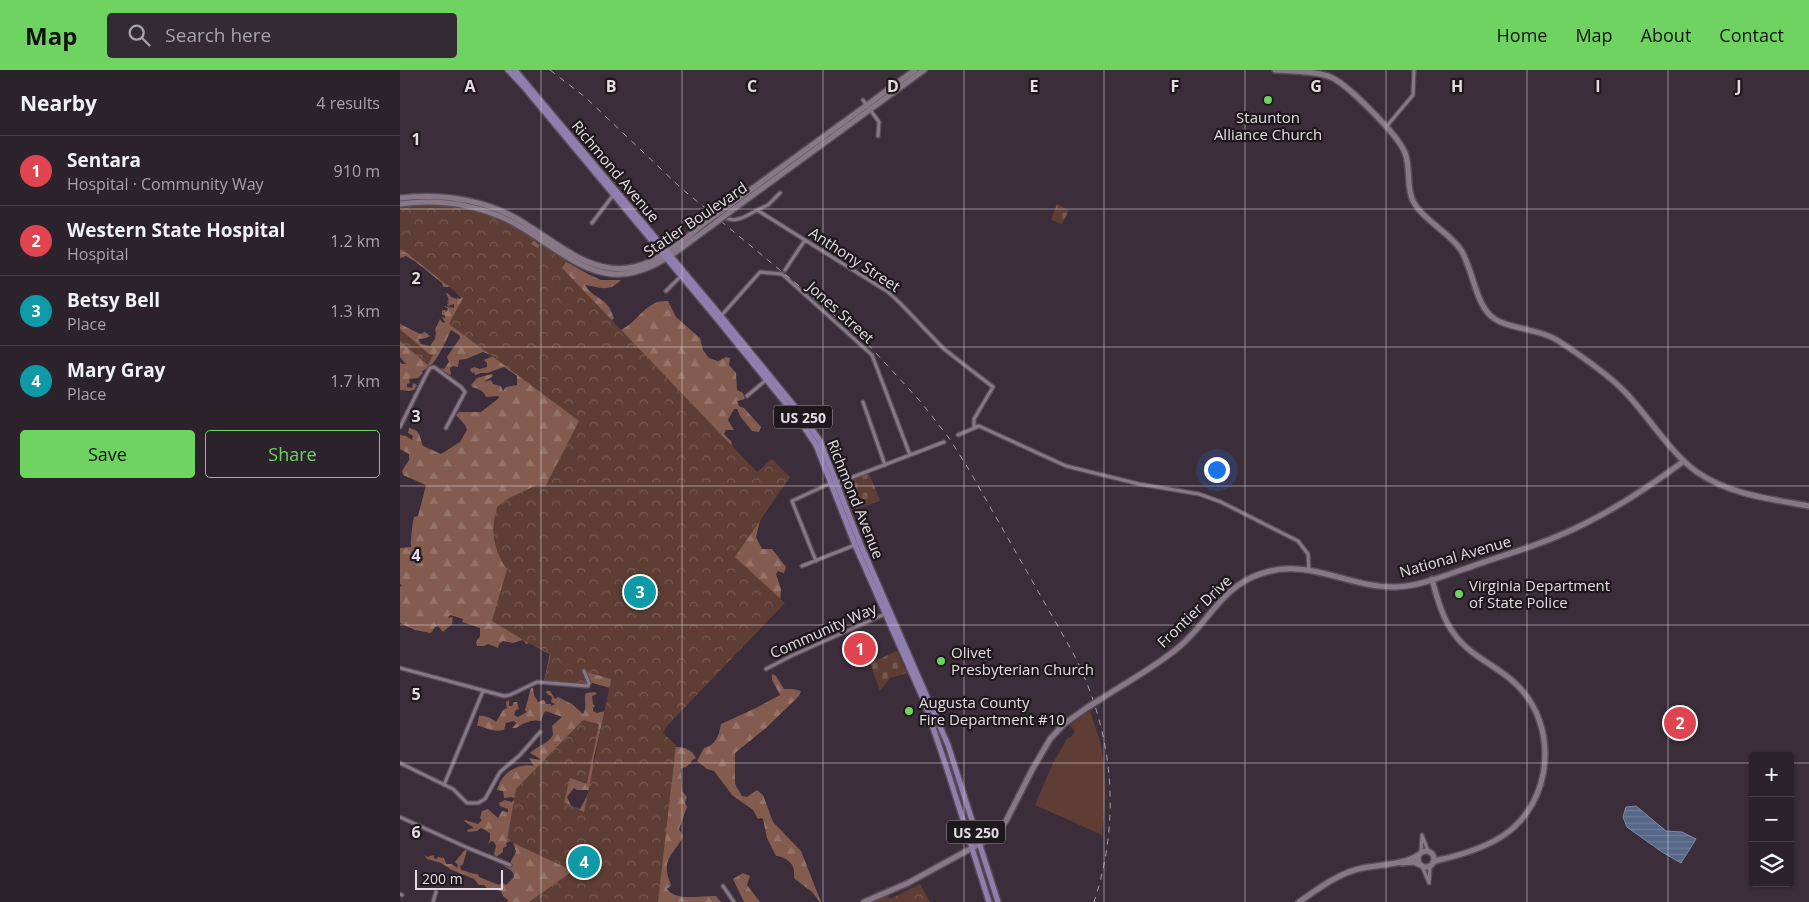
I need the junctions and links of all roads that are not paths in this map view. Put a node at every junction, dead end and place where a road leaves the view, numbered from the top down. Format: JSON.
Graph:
{"nodes":[{"id":1,"x":508,"y":70,"type":"edge"},
{"id":2,"x":515,"y":70,"type":"edge"},
{"id":3,"x":915,"y":70,"type":"edge"},
{"id":4,"x":924,"y":70,"type":"edge"},
{"id":5,"x":1275,"y":70,"type":"edge"},
{"id":6,"x":1414,"y":70,"type":"edge"},
{"id":7,"x":863,"y":100,"type":"dead end"},
{"id":8,"x":868,"y":108,"type":"junction"},
{"id":9,"x":1386,"y":127,"type":"junction"},
{"id":10,"x":878,"y":136,"type":"dead end"},
{"id":11,"x":780,"y":193,"type":"dead end"},
{"id":12,"x":615,"y":194,"type":"junction"},
{"id":13,"x":400,"y":198,"type":"edge"},
{"id":14,"x":400,"y":204,"type":"edge"},
{"id":15,"x":716,"y":210,"type":"dead end"},
{"id":16,"x":757,"y":210,"type":"junction"},
{"id":17,"x":592,"y":224,"type":"dead end"},
{"id":18,"x":805,"y":240,"type":"junction"},
{"id":19,"x":666,"y":255,"type":"junction"},
{"id":20,"x":785,"y":270,"type":"dead end"},
{"id":21,"x":683,"y":275,"type":"junction"},
{"id":22,"x":666,"y":292,"type":"dead end"},
{"id":23,"x":719,"y":318,"type":"junction"},
{"id":24,"x":768,"y":378,"type":"junction"},
{"id":25,"x":746,"y":396,"type":"dead end"},
{"id":26,"x":863,"y":402,"type":"dead end"},
{"id":27,"x":400,"y":426,"type":"edge"},
{"id":28,"x":446,"y":428,"type":"dead end"},
{"id":29,"x":974,"y":428,"type":"junction"},
{"id":30,"x":958,"y":435,"type":"dead end"},
{"id":31,"x":944,"y":442,"type":"dead end"},
{"id":32,"x":910,"y":456,"type":"junction"},
{"id":33,"x":1684,"y":461,"type":"junction"},
{"id":34,"x":885,"y":465,"type":"junction"},
{"id":35,"x":834,"y":483,"type":"junction"},
{"id":36,"x":1809,"y":506,"type":"edge"},
{"id":37,"x":858,"y":544,"type":"junction"},
{"id":38,"x":816,"y":561,"type":"junction"},
{"id":39,"x":802,"y":566,"type":"dead end"},
{"id":40,"x":1309,"y":570,"type":"junction"},
{"id":41,"x":1432,"y":579,"type":"junction"},
{"id":42,"x":888,"y":613,"type":"junction"},
{"id":43,"x":400,"y":668,"type":"edge"},
{"id":44,"x":766,"y":669,"type":"dead end"},
{"id":45,"x":584,"y":671,"type":"dead end"},
{"id":46,"x":483,"y":691,"type":"junction"},
{"id":47,"x":540,"y":732,"type":"dead end"},
{"id":48,"x":400,"y":763,"type":"edge"},
{"id":49,"x":444,"y":785,"type":"junction"},
{"id":50,"x":400,"y":817,"type":"edge"},
{"id":51,"x":980,"y":844,"type":"junction"},
{"id":52,"x":972,"y":848,"type":"junction"},
{"id":53,"x":1430,"y":852,"type":"junction"},
{"id":54,"x":1420,"y":853,"type":"junction"},
{"id":55,"x":1456,"y":854,"type":"junction"},
{"id":56,"x":1400,"y":862,"type":"junction"},
{"id":57,"x":1431,"y":864,"type":"junction"},
{"id":58,"x":510,"y":865,"type":"dead end"},
{"id":59,"x":1421,"y":865,"type":"junction"},
{"id":60,"x":723,"y":886,"type":"dead end"},
{"id":61,"x":436,"y":892,"type":"dead end"},
{"id":62,"x":433,"y":902,"type":"edge"},
{"id":63,"x":734,"y":902,"type":"edge"},
{"id":64,"x":864,"y":902,"type":"edge"},
{"id":65,"x":989,"y":902,"type":"edge"},
{"id":66,"x":998,"y":902,"type":"edge"},
{"id":67,"x":1299,"y":902,"type":"edge"}],
"edges":[{"from":1,"to":12,"type":"main road","name":"Richmond Avenue","number":"US 250"},
{"from":2,"to":12,"type":"main road","name":"Richmond Avenue","number":"US 250"},
{"from":3,"to":8,"type":"main road","name":"Statler Boulevard"},
{"from":4,"to":8,"type":"main road","name":"Statler Boulevard"},
{"from":5,"to":9,"type":"main road"},
{"from":6,"to":9,"type":"street"},
{"from":7,"to":8,"type":"street"},
{"from":8,"to":10,"type":"street"},
{"from":8,"to":19,"type":"main road","name":"Statler Boulevard","bridge":true},
{"from":9,"to":33,"type":"main road"},
{"from":11,"to":16,"type":"street"},
{"from":12,"to":17,"type":"street"},
{"from":12,"to":19,"type":"main road","name":"Richmond Avenue","number":"US 250"},
{"from":13,"to":19,"type":"main road","name":"Statler Boulevard"},
{"from":14,"to":19,"type":"main road","name":"Statler Boulevard"},
{"from":15,"to":16,"type":"street"},
{"from":16,"to":18,"type":"street","name":"Anthony Street"},
{"from":18,"to":20,"type":"street"},
{"from":18,"to":29,"type":"street","name":"Anthony Street"},
{"from":19,"to":21,"type":"main road","name":"Richmond Avenue","number":"US 250"},
{"from":21,"to":22,"type":"street"},
{"from":21,"to":23,"type":"main road","name":"Richmond Avenue","number":"US 250"},
{"from":23,"to":24,"type":"main road","name":"Richmond Avenue","number":"US 250"},
{"from":23,"to":32,"type":"street","name":"Jones Street"},
{"from":24,"to":25,"type":"street"},
{"from":24,"to":35,"type":"main road","name":"Richmond Avenue","number":"US 250"},
{"from":26,"to":34,"type":"street"},
{"from":27,"to":28,"type":"street"},
{"from":29,"to":30,"type":"street"},
{"from":29,"to":40,"type":"street"},
{"from":31,"to":32,"type":"street"},
{"from":32,"to":34,"type":"street"},
{"from":33,"to":36,"type":"main road"},
{"from":33,"to":41,"type":"main road","name":"National Avenue"},
{"from":34,"to":35,"type":"street"},
{"from":35,"to":37,"type":"main road","name":"Richmond Avenue","number":"US 250"},
{"from":35,"to":38,"type":"street"},
{"from":37,"to":38,"type":"street"},
{"from":37,"to":42,"type":"main road","name":"Richmond Avenue","number":"US 250"},
{"from":38,"to":39,"type":"street"},
{"from":40,"to":41,"type":"main road","name":"National Avenue"},
{"from":40,"to":51,"type":"main road","name":"Frontier Drive","bridge":true},
{"from":41,"to":55,"type":"main road"},
{"from":42,"to":44,"type":"street","name":"Community Way"},
{"from":42,"to":51,"type":"main road","name":"Richmond Avenue","number":"US 250"},
{"from":42,"to":52,"type":"main road","name":"Richmond Avenue","number":"US 250"},
{"from":43,"to":46,"type":"street"},
{"from":45,"to":46,"type":"street"},
{"from":46,"to":49,"type":"street"},
{"from":47,"to":49,"type":"street"},
{"from":48,"to":49,"type":"street"},
{"from":50,"to":58,"type":"street"},
{"from":51,"to":52,"type":"main road","name":"Frontier Drive"},
{"from":51,"to":66,"type":"main road","name":"Richmond Avenue","number":"US 250"},
{"from":52,"to":64,"type":"main road","name":"Frontier Drive"},
{"from":52,"to":65,"type":"main road","name":"Richmond Avenue","number":"US 250"},
{"from":53,"to":54,"type":"main road"},
{"from":53,"to":54,"type":"street"},
{"from":53,"to":55,"type":"main road"},
{"from":53,"to":57,"type":"main road"},
{"from":54,"to":56,"type":"main road"},
{"from":54,"to":59,"type":"main road"},
{"from":55,"to":57,"type":"main road"},
{"from":56,"to":59,"type":"main road"},
{"from":56,"to":67,"type":"main road"},
{"from":57,"to":59,"type":"main road"},
{"from":57,"to":59,"type":"street"},
{"from":60,"to":63,"type":"street"},
{"from":61,"to":62,"type":"street"}]}
